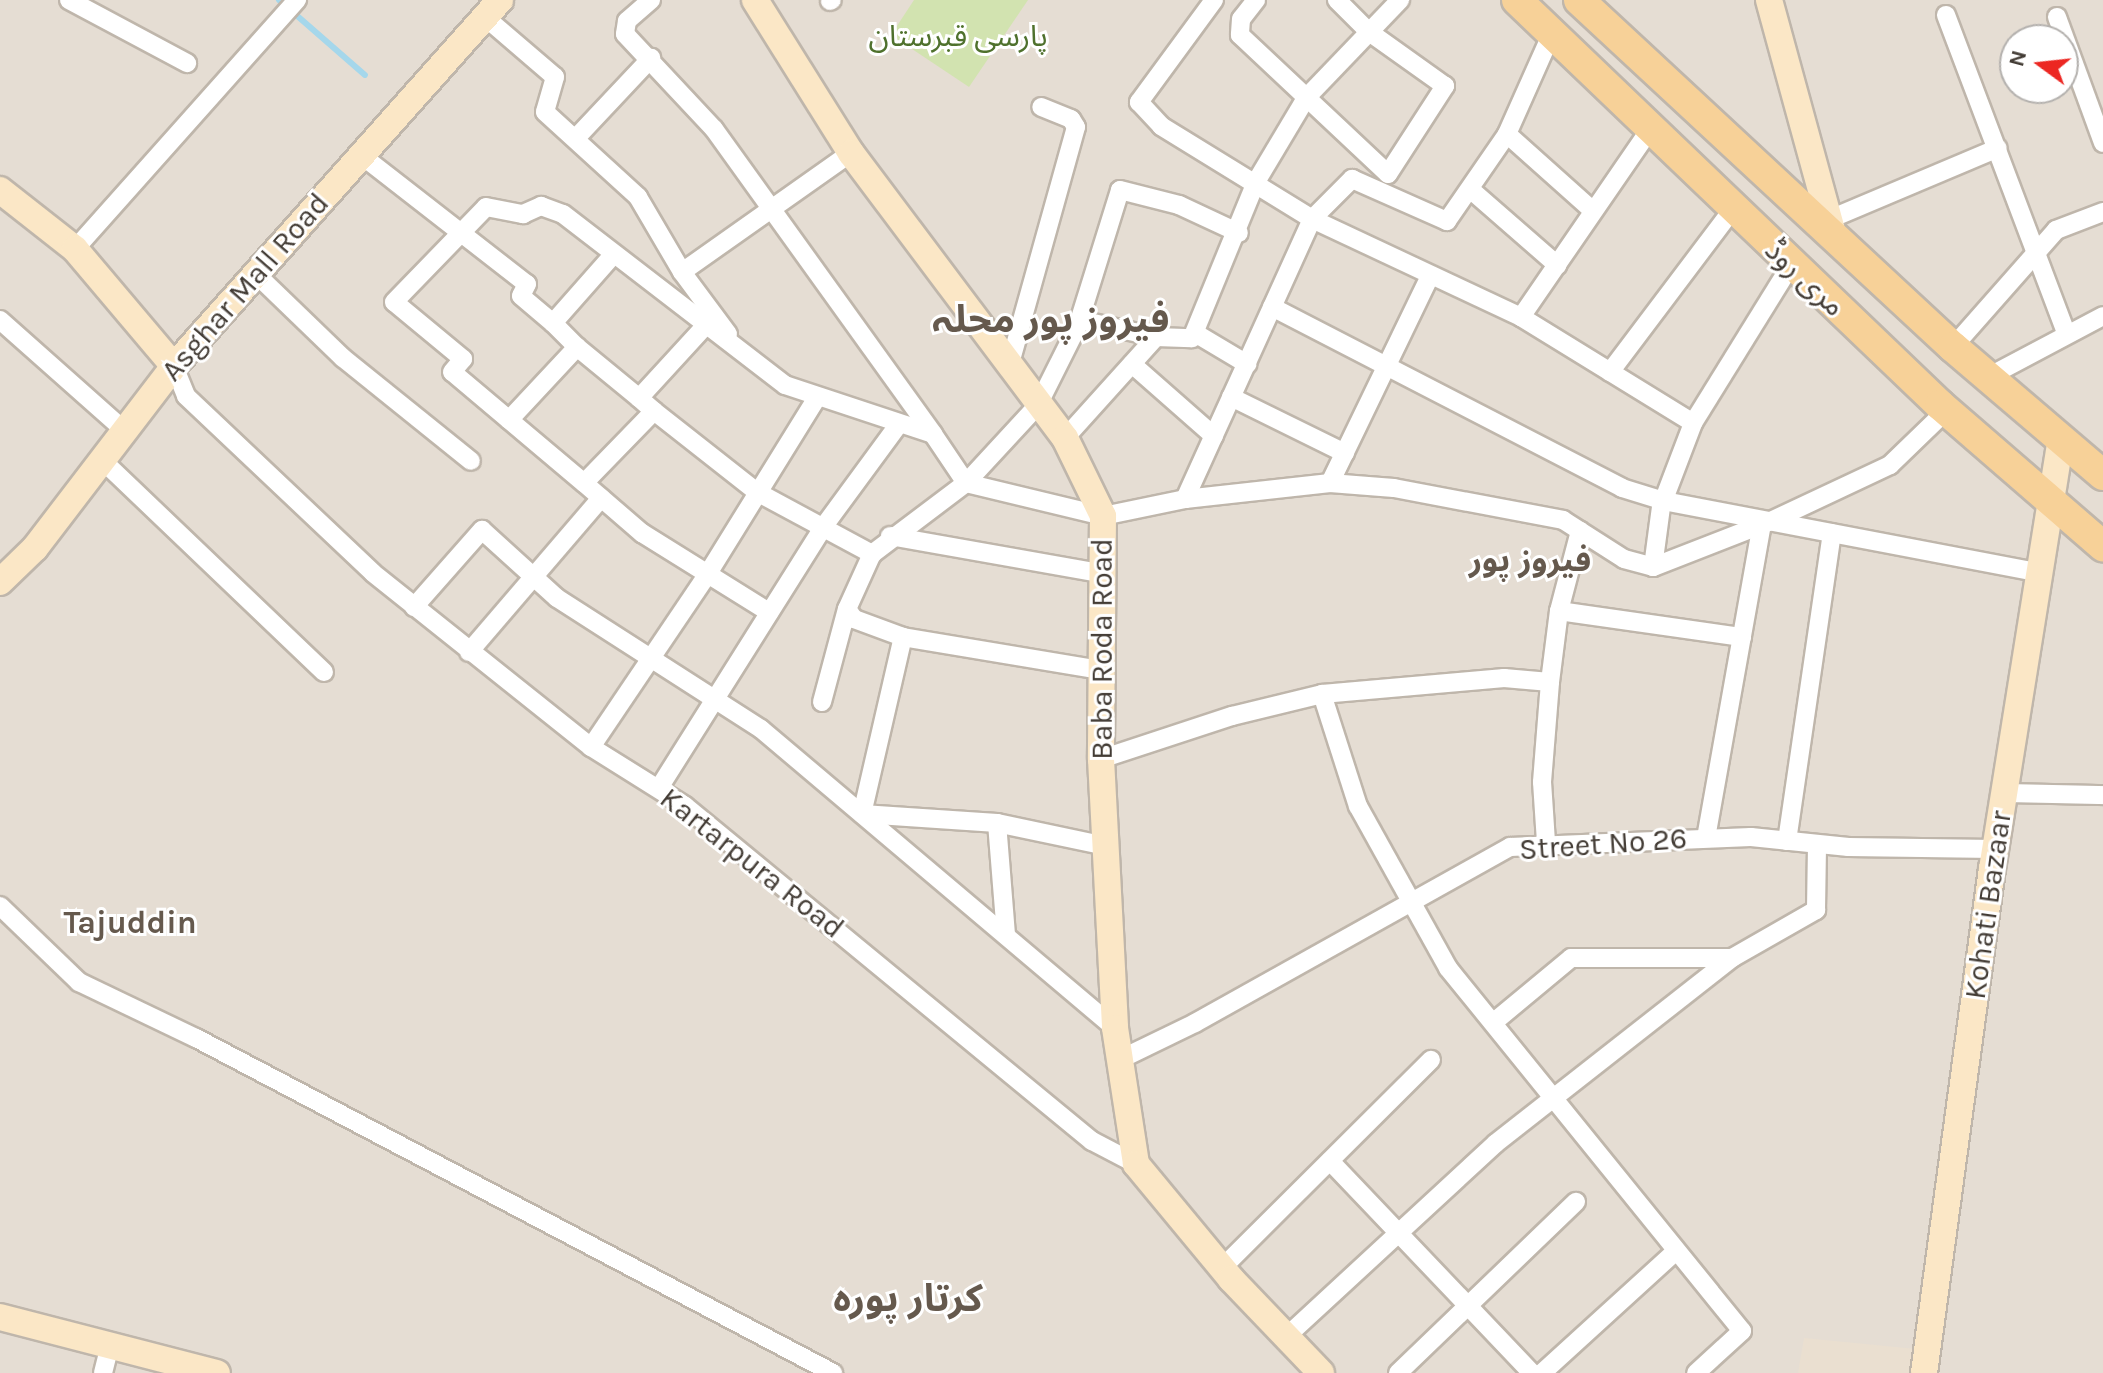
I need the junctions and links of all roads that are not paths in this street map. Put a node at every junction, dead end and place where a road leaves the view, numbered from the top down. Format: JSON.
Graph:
{"nodes":[{"id":1,"x":69,"y":0,"type":"edge"},
{"id":2,"x":297,"y":0,"type":"edge"},
{"id":3,"x":651,"y":0,"type":"edge"},
{"id":4,"x":755,"y":0,"type":"edge"},
{"id":5,"x":1214,"y":0,"type":"edge"},
{"id":6,"x":1256,"y":0,"type":"edge"},
{"id":7,"x":1337,"y":0,"type":"edge"},
{"id":8,"x":1400,"y":0,"type":"edge"},
{"id":9,"x":1517,"y":0,"type":"edge"},
{"id":10,"x":1579,"y":0,"type":"edge"},
{"id":11,"x":1769,"y":0,"type":"edge"},
{"id":12,"x":492,"y":8,"type":"edge"},
{"id":13,"x":1946,"y":15,"type":"dead end"},
{"id":14,"x":2057,"y":17,"type":"dead end"},
{"id":15,"x":1368,"y":31,"type":"junction"},
{"id":16,"x":1551,"y":35,"type":"junction"},
{"id":17,"x":651,"y":58,"type":"junction"},
{"id":18,"x":187,"y":63,"type":"dead end"},
{"id":19,"x":1306,"y":98,"type":"junction"},
{"id":20,"x":1041,"y":107,"type":"dead end"},
{"id":21,"x":1650,"y":129,"type":"junction"},
{"id":22,"x":1507,"y":134,"type":"junction"},
{"id":23,"x":576,"y":138,"type":"junction"},
{"id":24,"x":2103,"y":143,"type":"edge"},
{"id":25,"x":1998,"y":148,"type":"junction"},
{"id":26,"x":851,"y":153,"type":"junction"},
{"id":27,"x":361,"y":155,"type":"junction"},
{"id":28,"x":1256,"y":182,"type":"junction"},
{"id":29,"x":1470,"y":189,"type":"junction"},
{"id":30,"x":0,"y":190,"type":"edge"},
{"id":31,"x":1733,"y":209,"type":"junction"},
{"id":32,"x":1593,"y":211,"type":"junction"},
{"id":33,"x":774,"y":212,"type":"junction"},
{"id":34,"x":2103,"y":212,"type":"edge"},
{"id":35,"x":1312,"y":219,"type":"junction"},
{"id":36,"x":1831,"y":224,"type":"junction"},
{"id":37,"x":462,"y":229,"type":"junction"},
{"id":38,"x":1239,"y":233,"type":"junction"},
{"id":39,"x":75,"y":249,"type":"junction"},
{"id":40,"x":2037,"y":252,"type":"junction"},
{"id":41,"x":612,"y":256,"type":"junction"},
{"id":42,"x":1557,"y":265,"type":"junction"},
{"id":43,"x":1791,"y":265,"type":"junction"},
{"id":44,"x":682,"y":272,"type":"junction"},
{"id":45,"x":256,"y":274,"type":"junction"},
{"id":46,"x":1430,"y":276,"type":"junction"},
{"id":47,"x":1272,"y":307,"type":"junction"},
{"id":48,"x":1521,"y":317,"type":"junction"},
{"id":49,"x":0,"y":320,"type":"edge"},
{"id":50,"x":1080,"y":320,"type":"junction"},
{"id":51,"x":2101,"y":321,"type":"edge"},
{"id":52,"x":553,"y":323,"type":"junction"},
{"id":53,"x":706,"y":325,"type":"junction"},
{"id":54,"x":2066,"y":332,"type":"junction"},
{"id":55,"x":1195,"y":333,"type":"junction"},
{"id":56,"x":1156,"y":337,"type":"junction"},
{"id":57,"x":577,"y":347,"type":"junction"},
{"id":58,"x":1953,"y":347,"type":"junction"},
{"id":59,"x":744,"y":356,"type":"junction"},
{"id":60,"x":1132,"y":364,"type":"junction"},
{"id":61,"x":1247,"y":364,"type":"junction"},
{"id":62,"x":174,"y":366,"type":"junction"},
{"id":63,"x":1009,"y":367,"type":"junction"},
{"id":64,"x":1387,"y":368,"type":"junction"},
{"id":65,"x":1610,"y":372,"type":"junction"},
{"id":66,"x":1988,"y":377,"type":"junction"},
{"id":67,"x":1231,"y":397,"type":"junction"},
{"id":68,"x":639,"y":398,"type":"junction"},
{"id":69,"x":816,"y":399,"type":"junction"},
{"id":70,"x":1038,"y":405,"type":"junction"},
{"id":71,"x":654,"y":411,"type":"junction"},
{"id":72,"x":1946,"y":411,"type":"junction"},
{"id":73,"x":509,"y":420,"type":"junction"},
{"id":74,"x":1693,"y":423,"type":"junction"},
{"id":75,"x":899,"y":424,"type":"junction"},
{"id":76,"x":125,"y":431,"type":"junction"},
{"id":77,"x":933,"y":434,"type":"junction"},
{"id":78,"x":1214,"y":436,"type":"junction"},
{"id":79,"x":1065,"y":438,"type":"junction"},
{"id":80,"x":2061,"y":438,"type":"junction"},
{"id":81,"x":1345,"y":453,"type":"junction"},
{"id":82,"x":102,"y":460,"type":"junction"},
{"id":83,"x":471,"y":461,"type":"dead end"},
{"id":84,"x":2103,"y":475,"type":"edge"},
{"id":85,"x":584,"y":483,"type":"junction"},
{"id":86,"x":966,"y":483,"type":"junction"},
{"id":87,"x":1330,"y":483,"type":"junction"},
{"id":88,"x":757,"y":492,"type":"junction"},
{"id":89,"x":601,"y":498,"type":"junction"},
{"id":90,"x":1185,"y":499,"type":"junction"},
{"id":91,"x":1664,"y":501,"type":"junction"},
{"id":92,"x":2053,"y":505,"type":"junction"},
{"id":93,"x":1103,"y":516,"type":"junction"},
{"id":94,"x":1766,"y":523,"type":"junction"},
{"id":95,"x":824,"y":526,"type":"junction"},
{"id":96,"x":1580,"y":531,"type":"junction"},
{"id":97,"x":1832,"y":533,"type":"junction"},
{"id":98,"x":890,"y":536,"type":"junction"},
{"id":99,"x":2103,"y":546,"type":"edge"},
{"id":100,"x":872,"y":554,"type":"junction"},
{"id":101,"x":1653,"y":567,"type":"junction"},
{"id":102,"x":1100,"y":573,"type":"junction"},
{"id":103,"x":2041,"y":573,"type":"junction"},
{"id":104,"x":707,"y":575,"type":"junction"},
{"id":105,"x":534,"y":576,"type":"junction"},
{"id":106,"x":0,"y":582,"type":"edge"},
{"id":107,"x":414,"y":607,"type":"junction"},
{"id":108,"x":847,"y":609,"type":"junction"},
{"id":109,"x":1559,"y":611,"type":"junction"},
{"id":110,"x":769,"y":612,"type":"junction"},
{"id":111,"x":903,"y":637,"type":"junction"},
{"id":112,"x":1742,"y":637,"type":"junction"},
{"id":113,"x":469,"y":652,"type":"junction"},
{"id":114,"x":654,"y":656,"type":"junction"},
{"id":115,"x":1101,"y":670,"type":"junction"},
{"id":116,"x":324,"y":672,"type":"dead end"},
{"id":117,"x":1550,"y":682,"type":"junction"},
{"id":118,"x":1322,"y":694,"type":"junction"},
{"id":119,"x":714,"y":697,"type":"junction"},
{"id":120,"x":822,"y":702,"type":"dead end"},
{"id":121,"x":591,"y":747,"type":"junction"},
{"id":122,"x":1101,"y":759,"type":"junction"},
{"id":123,"x":659,"y":788,"type":"junction"},
{"id":124,"x":2004,"y":793,"type":"junction"},
{"id":125,"x":2103,"y":795,"type":"edge"},
{"id":126,"x":862,"y":814,"type":"junction"},
{"id":127,"x":997,"y":823,"type":"junction"},
{"id":128,"x":1706,"y":838,"type":"junction"},
{"id":129,"x":1787,"y":841,"type":"junction"},
{"id":130,"x":1546,"y":842,"type":"junction"},
{"id":131,"x":1817,"y":844,"type":"junction"},
{"id":132,"x":1106,"y":846,"type":"junction"},
{"id":133,"x":1995,"y":849,"type":"junction"},
{"id":134,"x":1410,"y":903,"type":"junction"},
{"id":135,"x":0,"y":906,"type":"edge"},
{"id":136,"x":1006,"y":935,"type":"junction"},
{"id":137,"x":1732,"y":958,"type":"junction"},
{"id":138,"x":1494,"y":1022,"type":"junction"},
{"id":139,"x":1115,"y":1028,"type":"junction"},
{"id":140,"x":1121,"y":1059,"type":"junction"},
{"id":141,"x":1431,"y":1060,"type":"dead end"},
{"id":142,"x":1552,"y":1098,"type":"junction"},
{"id":143,"x":1330,"y":1161,"type":"junction"},
{"id":144,"x":1136,"y":1164,"type":"junction"},
{"id":145,"x":1576,"y":1202,"type":"dead end"},
{"id":146,"x":1401,"y":1235,"type":"junction"},
{"id":147,"x":1674,"y":1253,"type":"junction"},
{"id":148,"x":1222,"y":1268,"type":"junction"},
{"id":149,"x":1468,"y":1306,"type":"junction"},
{"id":150,"x":0,"y":1317,"type":"edge"},
{"id":151,"x":1287,"y":1336,"type":"junction"},
{"id":152,"x":110,"y":1344,"type":"junction"},
{"id":153,"x":103,"y":1373,"type":"edge"},
{"id":154,"x":217,"y":1373,"type":"edge"},
{"id":155,"x":833,"y":1373,"type":"edge"},
{"id":156,"x":1321,"y":1373,"type":"edge"},
{"id":157,"x":1398,"y":1373,"type":"edge"},
{"id":158,"x":1532,"y":1373,"type":"edge"},
{"id":159,"x":1542,"y":1373,"type":"edge"},
{"id":160,"x":1696,"y":1373,"type":"edge"},
{"id":161,"x":1924,"y":1373,"type":"edge"}],
"edges":[{"from":1,"to":18,"type":"street"},
{"from":2,"to":39,"type":"street"},
{"from":3,"to":17,"type":"street"},
{"from":4,"to":26,"type":"street","name":"Baba Roda Road"},
{"from":5,"to":28,"type":"street"},
{"from":6,"to":19,"type":"street"},
{"from":7,"to":15,"type":"street"},
{"from":8,"to":15,"type":"street"},
{"from":9,"to":16,"type":"main road","name":"مری روڈ"},
{"from":10,"to":36,"type":"main road","name":"مری روڈ"},
{"from":11,"to":36,"type":"street"},
{"from":12,"to":23,"type":"street"},
{"from":12,"to":27,"type":"street","name":"Asghar Mall Road"},
{"from":13,"to":25,"type":"street"},
{"from":14,"to":24,"type":"street"},
{"from":15,"to":19,"type":"street"},
{"from":15,"to":19,"type":"street"},
{"from":16,"to":21,"type":"main road","name":"مری روڈ"},
{"from":16,"to":22,"type":"street"},
{"from":17,"to":23,"type":"street"},
{"from":17,"to":33,"type":"street"},
{"from":19,"to":28,"type":"street"},
{"from":20,"to":63,"type":"street"},
{"from":21,"to":31,"type":"main road","name":"مری روڈ"},
{"from":21,"to":32,"type":"street"},
{"from":22,"to":29,"type":"street"},
{"from":22,"to":32,"type":"street"},
{"from":23,"to":44,"type":"street"},
{"from":25,"to":36,"type":"street"},
{"from":25,"to":40,"type":"street"},
{"from":26,"to":33,"type":"street"},
{"from":26,"to":63,"type":"street","name":"Baba Roda Road"},
{"from":27,"to":37,"type":"street"},
{"from":27,"to":45,"type":"street","name":"Asghar Mall Road"},
{"from":28,"to":35,"type":"street"},
{"from":28,"to":38,"type":"street"},
{"from":29,"to":35,"type":"street"},
{"from":29,"to":42,"type":"street"},
{"from":30,"to":39,"type":"street"},
{"from":31,"to":43,"type":"main road","name":"مری روڈ"},
{"from":31,"to":65,"type":"street"},
{"from":32,"to":42,"type":"street"},
{"from":33,"to":44,"type":"street"},
{"from":33,"to":77,"type":"street"},
{"from":34,"to":40,"type":"street"},
{"from":35,"to":46,"type":"street"},
{"from":35,"to":47,"type":"street"},
{"from":36,"to":58,"type":"main road","name":"مری روڈ"},
{"from":37,"to":41,"type":"street"},
{"from":37,"to":52,"type":"street"},
{"from":37,"to":73,"type":"street"},
{"from":38,"to":50,"type":"street"},
{"from":38,"to":55,"type":"street"},
{"from":39,"to":62,"type":"street"},
{"from":40,"to":54,"type":"street"},
{"from":40,"to":58,"type":"street"},
{"from":41,"to":52,"type":"street"},
{"from":41,"to":53,"type":"street"},
{"from":42,"to":48,"type":"street"},
{"from":43,"to":72,"type":"main road","name":"مری روڈ"},
{"from":43,"to":74,"type":"street"},
{"from":44,"to":59,"type":"street"},
{"from":45,"to":62,"type":"street","name":"Asghar Mall Road"},
{"from":45,"to":83,"type":"street"},
{"from":46,"to":48,"type":"street"},
{"from":46,"to":64,"type":"street"},
{"from":47,"to":61,"type":"street"},
{"from":47,"to":64,"type":"street"},
{"from":48,"to":65,"type":"street"},
{"from":49,"to":76,"type":"street"},
{"from":50,"to":56,"type":"street"},
{"from":50,"to":70,"type":"street"},
{"from":51,"to":54,"type":"street"},
{"from":52,"to":57,"type":"street"},
{"from":53,"to":59,"type":"street"},
{"from":53,"to":68,"type":"street"},
{"from":54,"to":66,"type":"street"},
{"from":55,"to":56,"type":"street"},
{"from":55,"to":61,"type":"street"},
{"from":56,"to":60,"type":"street"},
{"from":57,"to":68,"type":"street"},
{"from":57,"to":73,"type":"street"},
{"from":58,"to":66,"type":"main road","name":"مری روڈ"},
{"from":59,"to":69,"type":"street"},
{"from":60,"to":78,"type":"street"},
{"from":60,"to":79,"type":"street"},
{"from":61,"to":67,"type":"street"},
{"from":62,"to":76,"type":"street","name":"Asghar Mall Road"},
{"from":62,"to":107,"type":"street","name":"Kartarpura Road"},
{"from":63,"to":70,"type":"street","name":"Baba Roda Road"},
{"from":64,"to":81,"type":"street"},
{"from":64,"to":91,"type":"street"},
{"from":65,"to":74,"type":"street"},
{"from":66,"to":80,"type":"main road","name":"مری روڈ"},
{"from":67,"to":78,"type":"street"},
{"from":67,"to":81,"type":"street"},
{"from":68,"to":71,"type":"street"},
{"from":69,"to":75,"type":"street"},
{"from":69,"to":88,"type":"street"},
{"from":70,"to":79,"type":"street","name":"Baba Roda Road"},
{"from":70,"to":86,"type":"street"},
{"from":71,"to":85,"type":"street"},
{"from":71,"to":88,"type":"street"},
{"from":72,"to":92,"type":"main road","name":"مری روڈ"},
{"from":72,"to":94,"type":"street"},
{"from":73,"to":85,"type":"street"},
{"from":74,"to":91,"type":"street"},
{"from":75,"to":77,"type":"street"},
{"from":75,"to":95,"type":"street"},
{"from":76,"to":82,"type":"street","name":"Asghar Mall Road"},
{"from":77,"to":86,"type":"street"},
{"from":78,"to":90,"type":"street"},
{"from":79,"to":93,"type":"street","name":"Baba Roda Road"},
{"from":80,"to":84,"type":"main road","name":"مری روڈ"},
{"from":80,"to":92,"type":"street","name":"Kohati Bazaar"},
{"from":81,"to":87,"type":"street"},
{"from":82,"to":106,"type":"street","name":"Asghar Mall Road"},
{"from":82,"to":116,"type":"street"},
{"from":85,"to":89,"type":"street"},
{"from":86,"to":93,"type":"street"},
{"from":86,"to":98,"type":"street"},
{"from":87,"to":90,"type":"street"},
{"from":87,"to":96,"type":"street"},
{"from":88,"to":95,"type":"street"},
{"from":88,"to":104,"type":"street"},
{"from":89,"to":104,"type":"street"},
{"from":89,"to":105,"type":"street"},
{"from":90,"to":93,"type":"street"},
{"from":91,"to":94,"type":"street"},
{"from":91,"to":101,"type":"street"},
{"from":92,"to":99,"type":"main road","name":"مری روڈ"},
{"from":92,"to":103,"type":"street","name":"Kohati Bazaar"},
{"from":93,"to":102,"type":"street","name":"Baba Roda Road"},
{"from":94,"to":97,"type":"street"},
{"from":94,"to":101,"type":"street"},
{"from":94,"to":112,"type":"street"},
{"from":95,"to":100,"type":"street"},
{"from":95,"to":110,"type":"street"},
{"from":96,"to":101,"type":"street"},
{"from":96,"to":109,"type":"street"},
{"from":97,"to":103,"type":"street"},
{"from":97,"to":129,"type":"street"},
{"from":98,"to":100,"type":"street"},
{"from":98,"to":102,"type":"street"},
{"from":100,"to":108,"type":"street"},
{"from":102,"to":115,"type":"street","name":"Baba Roda Road"},
{"from":103,"to":124,"type":"street","name":"Kohati Bazaar"},
{"from":104,"to":110,"type":"street"},
{"from":104,"to":114,"type":"street"},
{"from":105,"to":107,"type":"street"},
{"from":105,"to":113,"type":"street"},
{"from":105,"to":114,"type":"street"},
{"from":107,"to":113,"type":"street","name":"Kartarpura Road"},
{"from":108,"to":111,"type":"street"},
{"from":108,"to":120,"type":"street"},
{"from":109,"to":112,"type":"street"},
{"from":109,"to":117,"type":"street"},
{"from":110,"to":119,"type":"street"},
{"from":111,"to":115,"type":"street"},
{"from":111,"to":126,"type":"street"},
{"from":112,"to":128,"type":"street"},
{"from":113,"to":121,"type":"street","name":"Kartarpura Road"},
{"from":114,"to":119,"type":"street"},
{"from":114,"to":121,"type":"street"},
{"from":115,"to":122,"type":"street","name":"Baba Roda Road"},
{"from":117,"to":118,"type":"street"},
{"from":117,"to":130,"type":"street"},
{"from":118,"to":122,"type":"street"},
{"from":118,"to":134,"type":"street"},
{"from":119,"to":123,"type":"street"},
{"from":119,"to":126,"type":"street"},
{"from":121,"to":123,"type":"street","name":"Kartarpura Road"},
{"from":122,"to":132,"type":"street","name":"Baba Roda Road"},
{"from":123,"to":144,"type":"street","name":"Kartarpura Road"},
{"from":124,"to":125,"type":"street"},
{"from":124,"to":133,"type":"street","name":"Kohati Bazaar"},
{"from":126,"to":127,"type":"street"},
{"from":126,"to":136,"type":"street"},
{"from":127,"to":132,"type":"street"},
{"from":127,"to":136,"type":"street"},
{"from":128,"to":129,"type":"street","name":"Street No 26"},
{"from":128,"to":130,"type":"street","name":"Street No 26"},
{"from":129,"to":131,"type":"street","name":"Street No 26"},
{"from":130,"to":134,"type":"street","name":"Street No 26"},
{"from":131,"to":133,"type":"street","name":"Street No 26"},
{"from":131,"to":137,"type":"street"},
{"from":132,"to":139,"type":"street","name":"Baba Roda Road"},
{"from":133,"to":161,"type":"street","name":"Kohati Bazaar"},
{"from":134,"to":138,"type":"street"},
{"from":134,"to":140,"type":"street","name":"Street No 26"},
{"from":135,"to":155,"type":"street"},
{"from":136,"to":139,"type":"street"},
{"from":137,"to":138,"type":"street"},
{"from":137,"to":142,"type":"street"},
{"from":138,"to":142,"type":"street"},
{"from":139,"to":140,"type":"street","name":"Baba Roda Road"},
{"from":140,"to":144,"type":"street","name":"Baba Roda Road"},
{"from":141,"to":143,"type":"street"},
{"from":142,"to":146,"type":"street"},
{"from":142,"to":147,"type":"street"},
{"from":143,"to":146,"type":"street"},
{"from":143,"to":148,"type":"street"},
{"from":144,"to":148,"type":"street","name":"Kartarpura Road"},
{"from":145,"to":149,"type":"street"},
{"from":146,"to":149,"type":"street"},
{"from":146,"to":151,"type":"street"},
{"from":147,"to":159,"type":"street"},
{"from":147,"to":160,"type":"street"},
{"from":148,"to":151,"type":"street","name":"Kartarpura Road"},
{"from":149,"to":157,"type":"street"},
{"from":149,"to":158,"type":"street"},
{"from":150,"to":152,"type":"street"},
{"from":151,"to":156,"type":"street","name":"Kartarpura Road"},
{"from":152,"to":153,"type":"street"},
{"from":152,"to":154,"type":"street"}]}
